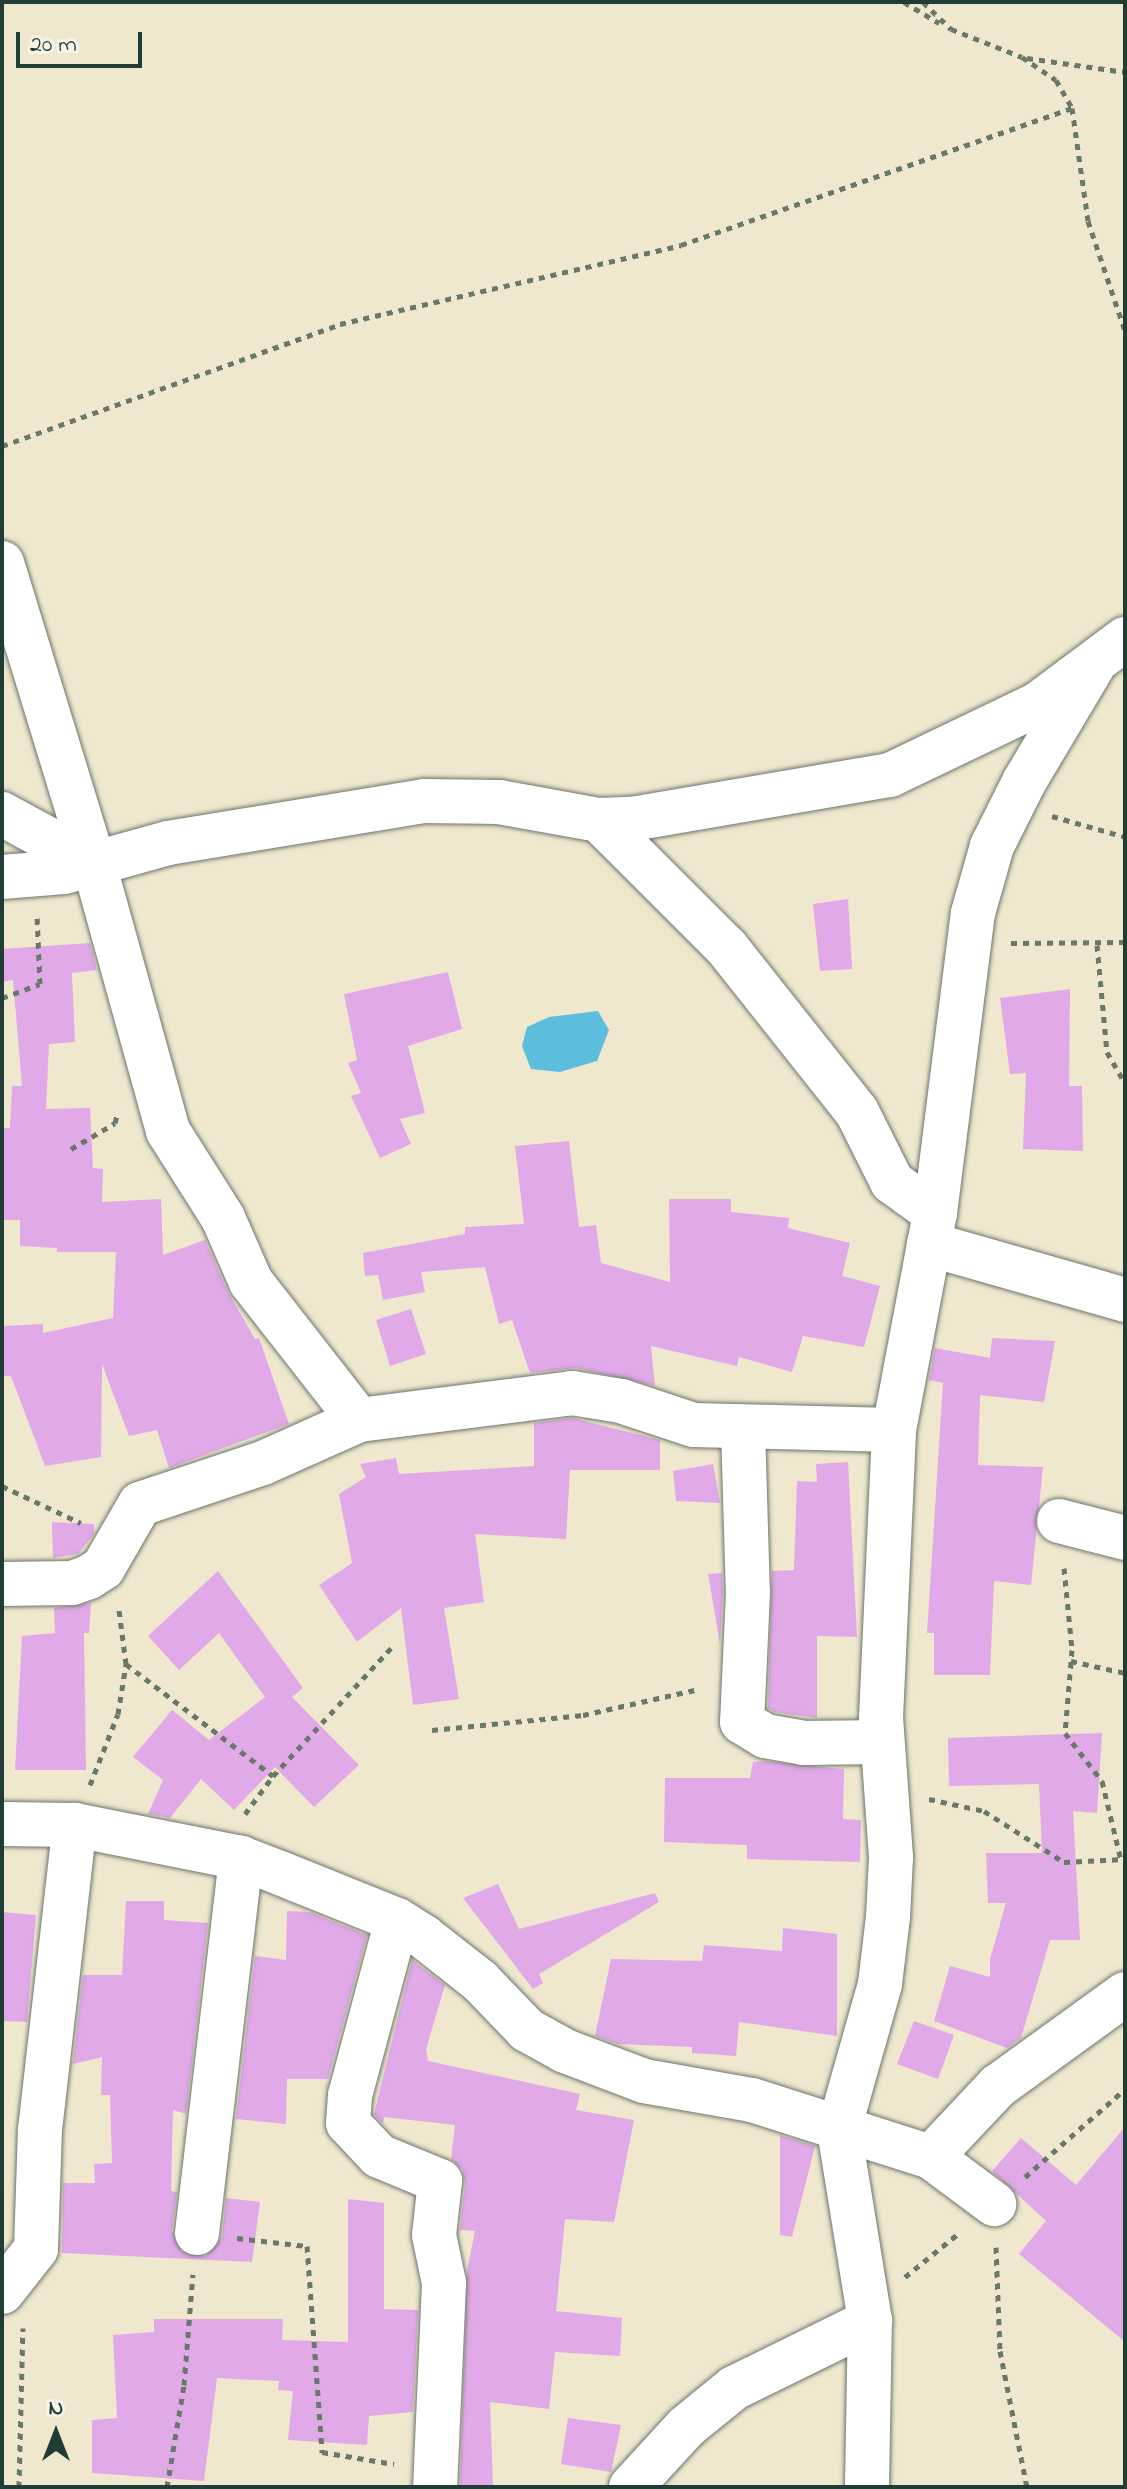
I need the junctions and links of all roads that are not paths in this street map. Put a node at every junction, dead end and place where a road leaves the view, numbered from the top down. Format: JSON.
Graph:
{"nodes":[{"id":1,"x":2,"y":563,"type":"edge"},
{"id":2,"x":1109,"y":652,"type":"edge"},
{"id":3,"x":2,"y":814,"type":"edge"},
{"id":4,"x":599,"y":820,"type":"junction"},
{"id":5,"x":94,"y":864,"type":"junction"},
{"id":6,"x":19,"y":876,"type":"edge"},
{"id":7,"x":932,"y":1228,"type":"junction"},
{"id":8,"x":1125,"y":1300,"type":"edge"},
{"id":9,"x":359,"y":1420,"type":"junction"},
{"id":10,"x":743,"y":1428,"type":"junction"},
{"id":11,"x":894,"y":1430,"type":"junction"},
{"id":12,"x":1059,"y":1521,"type":"road end"},
{"id":13,"x":1125,"y":1538,"type":"edge"},
{"id":14,"x":2,"y":1584,"type":"edge"},
{"id":15,"x":882,"y":1742,"type":"junction"},
{"id":16,"x":2,"y":1824,"type":"edge"},
{"id":17,"x":75,"y":1825,"type":"junction"},
{"id":18,"x":228,"y":1856,"type":"junction"},
{"id":19,"x":397,"y":1920,"type":"junction"},
{"id":20,"x":1125,"y":1994,"type":"edge"},
{"id":21,"x":839,"y":2129,"type":"junction"},
{"id":22,"x":931,"y":2157,"type":"junction"},
{"id":23,"x":994,"y":2204,"type":"road end"},
{"id":24,"x":197,"y":2233,"type":"road end"},
{"id":25,"x":13,"y":2280,"type":"edge"},
{"id":26,"x":870,"y":2321,"type":"junction"},
{"id":27,"x":435,"y":2479,"type":"edge"},
{"id":28,"x":631,"y":2487,"type":"edge"},
{"id":29,"x":867,"y":2487,"type":"edge"}],
"edges":[{"from":1,"to":5,"type":"street"},
{"from":2,"to":4,"type":"street"},
{"from":2,"to":7,"type":"street"},
{"from":3,"to":5,"type":"street"},
{"from":4,"to":5,"type":"street"},
{"from":4,"to":7,"type":"street"},
{"from":5,"to":6,"type":"street"},
{"from":5,"to":9,"type":"street"},
{"from":7,"to":8,"type":"street"},
{"from":7,"to":11,"type":"street"},
{"from":9,"to":10,"type":"street"},
{"from":9,"to":14,"type":"street"},
{"from":10,"to":11,"type":"street"},
{"from":10,"to":15,"type":"street"},
{"from":11,"to":15,"type":"street"},
{"from":12,"to":13,"type":"street"},
{"from":15,"to":21,"type":"street"},
{"from":16,"to":17,"type":"street"},
{"from":17,"to":18,"type":"street"},
{"from":17,"to":25,"type":"street"},
{"from":18,"to":19,"type":"street"},
{"from":18,"to":24,"type":"street"},
{"from":19,"to":21,"type":"street"},
{"from":19,"to":27,"type":"street"},
{"from":20,"to":22,"type":"street"},
{"from":21,"to":22,"type":"street"},
{"from":21,"to":26,"type":"street"},
{"from":22,"to":23,"type":"street"},
{"from":26,"to":28,"type":"street"},
{"from":26,"to":29,"type":"street"}]}
